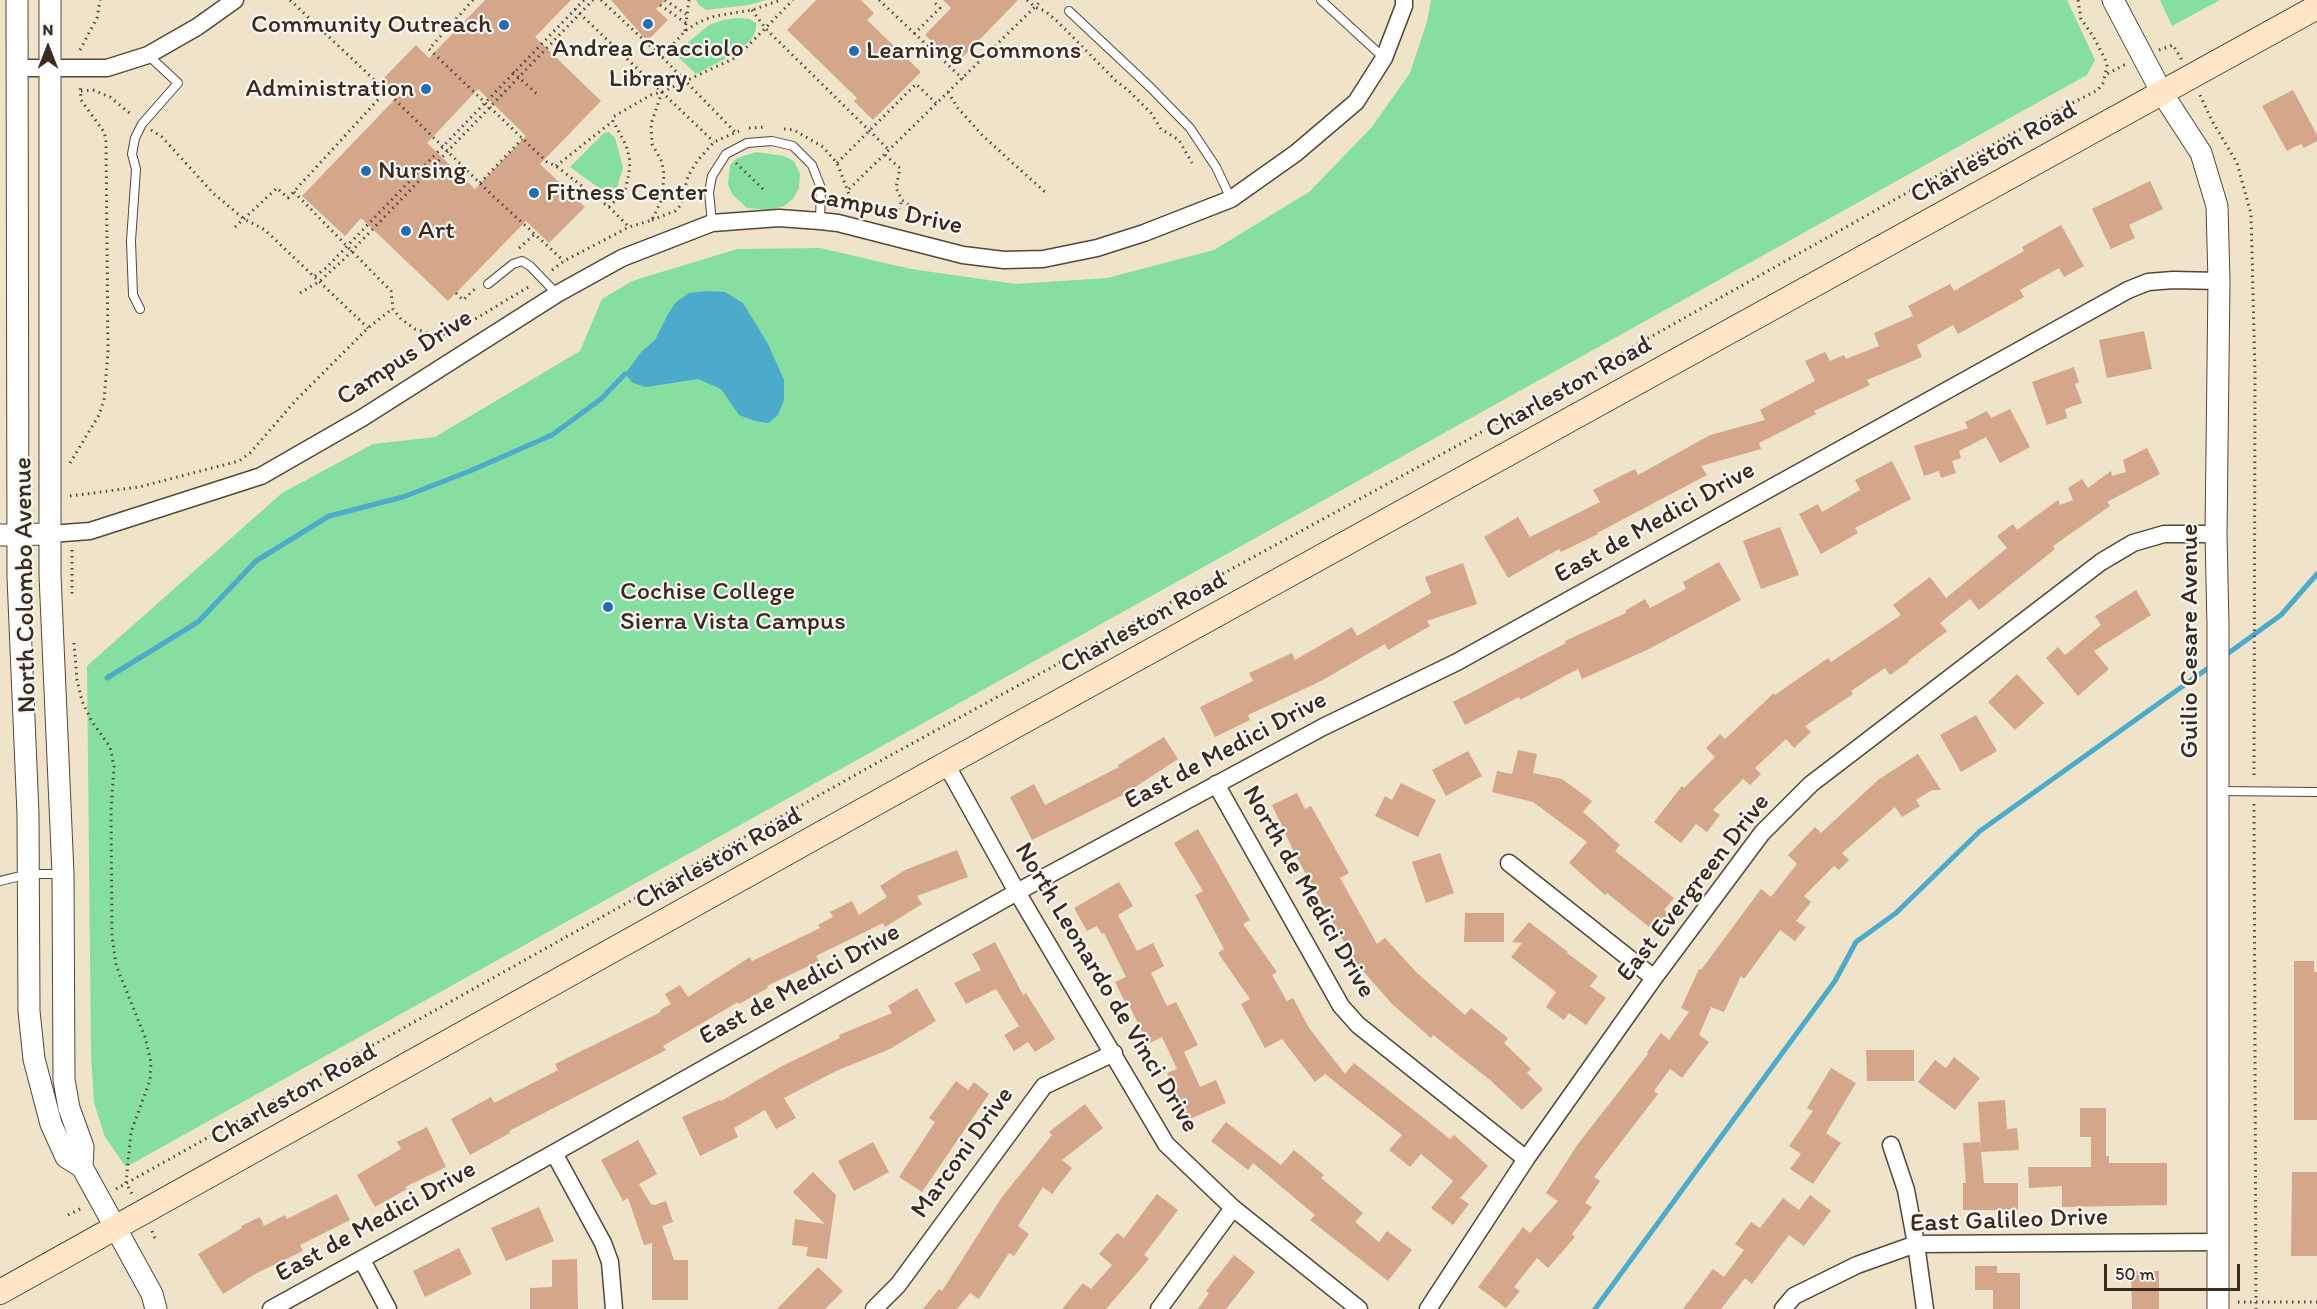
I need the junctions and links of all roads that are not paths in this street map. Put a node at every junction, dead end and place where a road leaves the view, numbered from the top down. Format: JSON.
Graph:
{"nodes":[{"id":1,"x":17,"y":0,"type":"edge"},
{"id":2,"x":50,"y":0,"type":"edge"},
{"id":3,"x":235,"y":0,"type":"edge"},
{"id":4,"x":1321,"y":0,"type":"edge"},
{"id":5,"x":1404,"y":0,"type":"edge"},
{"id":6,"x":2113,"y":0,"type":"edge"},
{"id":7,"x":2317,"y":7,"type":"edge"},
{"id":8,"x":1069,"y":11,"type":"dead end"},
{"id":9,"x":148,"y":55,"type":"junction"},
{"id":10,"x":1384,"y":58,"type":"junction"},
{"id":11,"x":17,"y":68,"type":"junction"},
{"id":12,"x":50,"y":68,"type":"junction"},
{"id":13,"x":2162,"y":93,"type":"junction"},
{"id":14,"x":1231,"y":199,"type":"junction"},
{"id":15,"x":820,"y":221,"type":"junction"},
{"id":16,"x":712,"y":223,"type":"junction"},
{"id":17,"x":2219,"y":281,"type":"junction"},
{"id":18,"x":488,"y":284,"type":"dead end"},
{"id":19,"x":557,"y":294,"type":"junction"},
{"id":20,"x":140,"y":309,"type":"dead end"},
{"id":21,"x":50,"y":534,"type":"junction"},
{"id":22,"x":2216,"y":534,"type":"junction"},
{"id":23,"x":9,"y":535,"type":"edge"},
{"id":24,"x":946,"y":764,"type":"junction"},
{"id":25,"x":1216,"y":784,"type":"junction"},
{"id":26,"x":2217,"y":791,"type":"junction"},
{"id":27,"x":2317,"y":792,"type":"edge"},
{"id":28,"x":1509,"y":864,"type":"dead end"},
{"id":29,"x":29,"y":874,"type":"junction"},
{"id":30,"x":63,"y":874,"type":"junction"},
{"id":31,"x":0,"y":881,"type":"edge"},
{"id":32,"x":1017,"y":892,"type":"junction"},
{"id":33,"x":1654,"y":978,"type":"junction"},
{"id":34,"x":1114,"y":1053,"type":"junction"},
{"id":35,"x":1891,"y":1145,"type":"dead end"},
{"id":36,"x":554,"y":1154,"type":"junction"},
{"id":37,"x":1526,"y":1160,"type":"junction"},
{"id":38,"x":82,"y":1167,"type":"junction"},
{"id":39,"x":1233,"y":1208,"type":"junction"},
{"id":40,"x":115,"y":1227,"type":"junction"},
{"id":41,"x":2217,"y":1242,"type":"junction"},
{"id":42,"x":1916,"y":1244,"type":"junction"},
{"id":43,"x":362,"y":1260,"type":"junction"},
{"id":44,"x":0,"y":1292,"type":"edge"},
{"id":45,"x":2217,"y":1305,"type":"edge"},
{"id":46,"x":156,"y":1309,"type":"edge"},
{"id":47,"x":271,"y":1309,"type":"edge"},
{"id":48,"x":388,"y":1309,"type":"edge"},
{"id":49,"x":614,"y":1309,"type":"edge"},
{"id":50,"x":874,"y":1309,"type":"edge"},
{"id":51,"x":1159,"y":1309,"type":"edge"},
{"id":52,"x":1359,"y":1309,"type":"edge"},
{"id":53,"x":1428,"y":1309,"type":"edge"},
{"id":54,"x":1783,"y":1309,"type":"edge"},
{"id":55,"x":1925,"y":1309,"type":"edge"}],
"edges":[{"from":1,"to":11,"type":"street","name":"North Colombo Avenue"},
{"from":2,"to":12,"type":"street","name":"North Colombo Avenue"},
{"from":3,"to":9,"type":"street"},
{"from":4,"to":10,"type":"lane"},
{"from":5,"to":10,"type":"street","name":"Campus Drive"},
{"from":6,"to":13,"type":"street","name":"Guilio Cesare Avenue"},
{"from":7,"to":13,"type":"main road","name":"Charleston Road"},
{"from":8,"to":14,"type":"lane"},
{"from":9,"to":12,"type":"street"},
{"from":9,"to":20,"type":"lane"},
{"from":10,"to":14,"type":"street","name":"Campus Drive"},
{"from":11,"to":12,"type":"street"},
{"from":11,"to":23,"type":"street","name":"North Colombo Avenue"},
{"from":12,"to":21,"type":"street","name":"North Colombo Avenue"},
{"from":13,"to":17,"type":"street","name":"Guilio Cesare Avenue"},
{"from":13,"to":24,"type":"main road","name":"Charleston Road"},
{"from":14,"to":15,"type":"street","name":"Campus Drive"},
{"from":15,"to":16,"type":"street","name":"Campus Drive"},
{"from":15,"to":16,"type":"lane"},
{"from":16,"to":19,"type":"street","name":"Campus Drive"},
{"from":17,"to":22,"type":"street","name":"Guilio Cesare Avenue"},
{"from":17,"to":25,"type":"street","name":"East de Medici Drive"},
{"from":18,"to":19,"type":"lane"},
{"from":19,"to":21,"type":"street","name":"Campus Drive"},
{"from":21,"to":23,"type":"street","name":"Campus Drive"},
{"from":21,"to":30,"type":"street","name":"North Colombo Avenue"},
{"from":22,"to":26,"type":"street","name":"Guilio Cesare Avenue"},
{"from":22,"to":33,"type":"street","name":"East Evergreen Drive"},
{"from":23,"to":29,"type":"street","name":"North Colombo Avenue"},
{"from":24,"to":32,"type":"street","name":"North Leonardo de Vinci Drive"},
{"from":24,"to":40,"type":"main road","name":"Charleston Road"},
{"from":25,"to":32,"type":"street","name":"East de Medici Drive"},
{"from":25,"to":37,"type":"street","name":"North de Medici Drive"},
{"from":26,"to":27,"type":"lane"},
{"from":26,"to":41,"type":"street","name":"Guilio Cesare Avenue"},
{"from":28,"to":33,"type":"street"},
{"from":29,"to":30,"type":"lane"},
{"from":29,"to":31,"type":"lane"},
{"from":29,"to":38,"type":"street","name":"North Colombo Avenue"},
{"from":30,"to":38,"type":"street","name":"North Colombo Avenue"},
{"from":32,"to":34,"type":"street","name":"North Leonardo de Vinci Drive"},
{"from":32,"to":36,"type":"street","name":"East de Medici Drive"},
{"from":33,"to":37,"type":"street","name":"East Evergreen Drive"},
{"from":34,"to":39,"type":"street","name":"North Leonardo de Vinci Drive"},
{"from":34,"to":50,"type":"street","name":"Marconi Drive"},
{"from":35,"to":42,"type":"street"},
{"from":36,"to":43,"type":"street","name":"East de Medici Drive"},
{"from":36,"to":49,"type":"street"},
{"from":37,"to":53,"type":"street","name":"East Evergreen Drive"},
{"from":38,"to":40,"type":"street","name":"North Colombo Avenue"},
{"from":39,"to":51,"type":"street"},
{"from":39,"to":52,"type":"street","name":"North Leonardo de Vinci Drive"},
{"from":40,"to":44,"type":"main road","name":"Charleston Road"},
{"from":40,"to":46,"type":"street","name":"North Colombo Avenue"},
{"from":41,"to":42,"type":"street","name":"East Galileo Drive"},
{"from":41,"to":45,"type":"street","name":"Guilio Cesare Avenue"},
{"from":42,"to":54,"type":"street","name":"East Galileo Drive"},
{"from":42,"to":55,"type":"street"},
{"from":43,"to":47,"type":"street","name":"East de Medici Drive"},
{"from":43,"to":48,"type":"street"}]}
